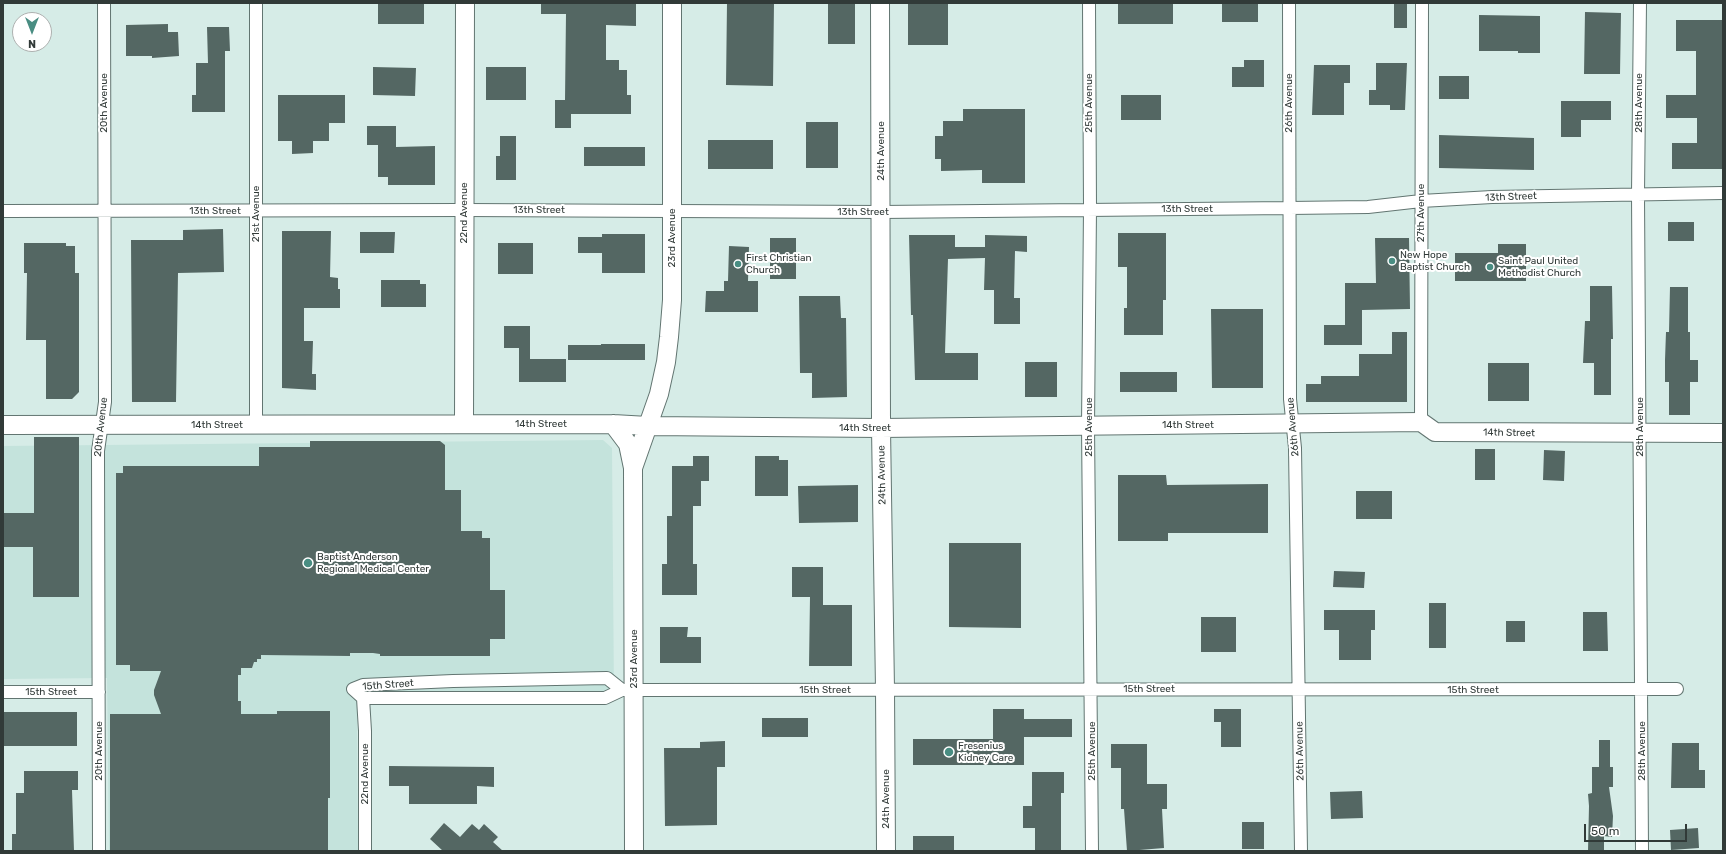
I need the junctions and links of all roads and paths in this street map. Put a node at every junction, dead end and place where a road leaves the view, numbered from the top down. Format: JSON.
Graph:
{"nodes":[{"id":1,"x":104,"y":3,"type":"edge"},
{"id":2,"x":256,"y":3,"type":"edge"},
{"id":3,"x":465,"y":3,"type":"edge"},
{"id":4,"x":672,"y":3,"type":"edge"},
{"id":5,"x":880,"y":3,"type":"edge"},
{"id":6,"x":1089,"y":3,"type":"edge"},
{"id":7,"x":1289,"y":3,"type":"edge"},
{"id":8,"x":1422,"y":3,"type":"edge"},
{"id":9,"x":1640,"y":3,"type":"edge"},
{"id":10,"x":1723,"y":193,"type":"edge"},
{"id":11,"x":1638,"y":194,"type":"junction"},
{"id":12,"x":1421,"y":201,"type":"junction"},
{"id":13,"x":1289,"y":208,"type":"junction"},
{"id":14,"x":1090,"y":209,"type":"junction"},
{"id":15,"x":256,"y":210,"type":"junction"},
{"id":16,"x":465,"y":210,"type":"junction"},
{"id":17,"x":3,"y":211,"type":"edge"},
{"id":18,"x":104,"y":211,"type":"junction"},
{"id":19,"x":672,"y":211,"type":"junction"},
{"id":20,"x":881,"y":212,"type":"junction"},
{"id":21,"x":1421,"y":422,"type":"junction"},
{"id":22,"x":256,"y":424,"type":"junction"},
{"id":23,"x":464,"y":424,"type":"junction"},
{"id":24,"x":613,"y":424,"type":"junction"},
{"id":25,"x":1292,"y":424,"type":"junction"},
{"id":26,"x":3,"y":425,"type":"edge"},
{"id":27,"x":102,"y":425,"type":"junction"},
{"id":28,"x":648,"y":426,"type":"junction"},
{"id":29,"x":1088,"y":426,"type":"junction"},
{"id":30,"x":881,"y":428,"type":"junction"},
{"id":31,"x":1723,"y":433,"type":"edge"},
{"id":32,"x":1640,"y":434,"type":"junction"},
{"id":33,"x":633,"y":468,"type":"junction"},
{"id":34,"x":1092,"y":688,"type":"junction"},
{"id":35,"x":885,"y":689,"type":"junction"},
{"id":36,"x":1642,"y":689,"type":"junction"},
{"id":37,"x":1677,"y":689,"type":"dead end"},
{"id":38,"x":628,"y":690,"type":"junction"},
{"id":39,"x":1299,"y":690,"type":"junction"},
{"id":40,"x":3,"y":692,"type":"edge"},
{"id":41,"x":99,"y":692,"type":"junction"},
{"id":42,"x":363,"y":698,"type":"junction"},
{"id":43,"x":99,"y":851,"type":"edge"},
{"id":44,"x":365,"y":851,"type":"edge"},
{"id":45,"x":634,"y":851,"type":"edge"},
{"id":46,"x":886,"y":851,"type":"edge"},
{"id":47,"x":1092,"y":851,"type":"edge"},
{"id":48,"x":1301,"y":851,"type":"edge"},
{"id":49,"x":1642,"y":851,"type":"edge"}],
"edges":[{"from":1,"to":18,"type":"street","name":"20th Avenue"},
{"from":2,"to":15,"type":"street","name":"21st Avenue"},
{"from":3,"to":16,"type":"main road","name":"22nd Avenue"},
{"from":4,"to":19,"type":"main road","name":"23rd Avenue"},
{"from":5,"to":20,"type":"main road","name":"24th Avenue"},
{"from":6,"to":14,"type":"street","name":"25th Avenue"},
{"from":7,"to":13,"type":"street","name":"26th Avenue"},
{"from":8,"to":12,"type":"street","name":"27th Avenue"},
{"from":9,"to":11,"type":"street","name":"28th Avenue"},
{"from":10,"to":11,"type":"street","name":"13th Street"},
{"from":11,"to":12,"type":"street","name":"13th Street"},
{"from":11,"to":32,"type":"street","name":"28th Avenue"},
{"from":12,"to":13,"type":"street","name":"13th Street"},
{"from":12,"to":21,"type":"street","name":"27th Avenue"},
{"from":13,"to":14,"type":"street","name":"13th Street"},
{"from":13,"to":25,"type":"street","name":"26th Avenue"},
{"from":14,"to":20,"type":"street","name":"13th Street"},
{"from":14,"to":29,"type":"street","name":"25th Avenue"},
{"from":15,"to":16,"type":"street","name":"13th Street"},
{"from":15,"to":18,"type":"street","name":"13th Street"},
{"from":15,"to":22,"type":"street","name":"21st Avenue"},
{"from":16,"to":19,"type":"street","name":"13th Street"},
{"from":16,"to":23,"type":"main road","name":"22nd Avenue"},
{"from":17,"to":18,"type":"street","name":"13th Street"},
{"from":18,"to":27,"type":"street","name":"20th Avenue"},
{"from":19,"to":20,"type":"street","name":"13th Street"},
{"from":19,"to":28,"type":"main road","name":"23rd Avenue"},
{"from":20,"to":30,"type":"main road","name":"24th Avenue"},
{"from":21,"to":25,"type":"main road","name":"14th Street"},
{"from":21,"to":32,"type":"main road","name":"14th Street"},
{"from":22,"to":23,"type":"main road","name":"14th Street"},
{"from":22,"to":27,"type":"main road","name":"14th Street"},
{"from":23,"to":24,"type":"main road","name":"14th Street"},
{"from":24,"to":28,"type":"main road","name":"14th Street"},
{"from":24,"to":33,"type":"main road","name":"23rd Avenue"},
{"from":25,"to":29,"type":"main road","name":"14th Street"},
{"from":25,"to":39,"type":"street","name":"26th Avenue"},
{"from":26,"to":27,"type":"main road","name":"14th Street"},
{"from":27,"to":41,"type":"street","name":"20th Avenue"},
{"from":28,"to":30,"type":"main road","name":"14th Street"},
{"from":28,"to":33,"type":"main road","name":"23rd Avenue"},
{"from":29,"to":30,"type":"main road","name":"14th Street"},
{"from":29,"to":34,"type":"street","name":"25th Avenue"},
{"from":30,"to":35,"type":"main road","name":"24th Avenue"},
{"from":31,"to":32,"type":"main road","name":"14th Street"},
{"from":32,"to":36,"type":"street","name":"28th Avenue"},
{"from":33,"to":38,"type":"main road","name":"23rd Avenue"},
{"from":34,"to":35,"type":"street","name":"15th Street"},
{"from":34,"to":39,"type":"street","name":"15th Street"},
{"from":34,"to":47,"type":"street","name":"25th Avenue"},
{"from":35,"to":38,"type":"street","name":"15th Street"},
{"from":35,"to":46,"type":"main road","name":"24th Avenue"},
{"from":36,"to":37,"type":"street","name":"15th Street"},
{"from":36,"to":39,"type":"street","name":"15th Street"},
{"from":36,"to":49,"type":"street","name":"28th Avenue"},
{"from":38,"to":42,"type":"street","name":"15th Street"},
{"from":38,"to":42,"type":"street","name":"15th Street"},
{"from":38,"to":45,"type":"main road","name":"23rd Avenue"},
{"from":39,"to":48,"type":"street","name":"26th Avenue"},
{"from":40,"to":41,"type":"street","name":"15th Street"},
{"from":41,"to":43,"type":"street","name":"20th Avenue"},
{"from":42,"to":44,"type":"street","name":"22nd Avenue"}]}
